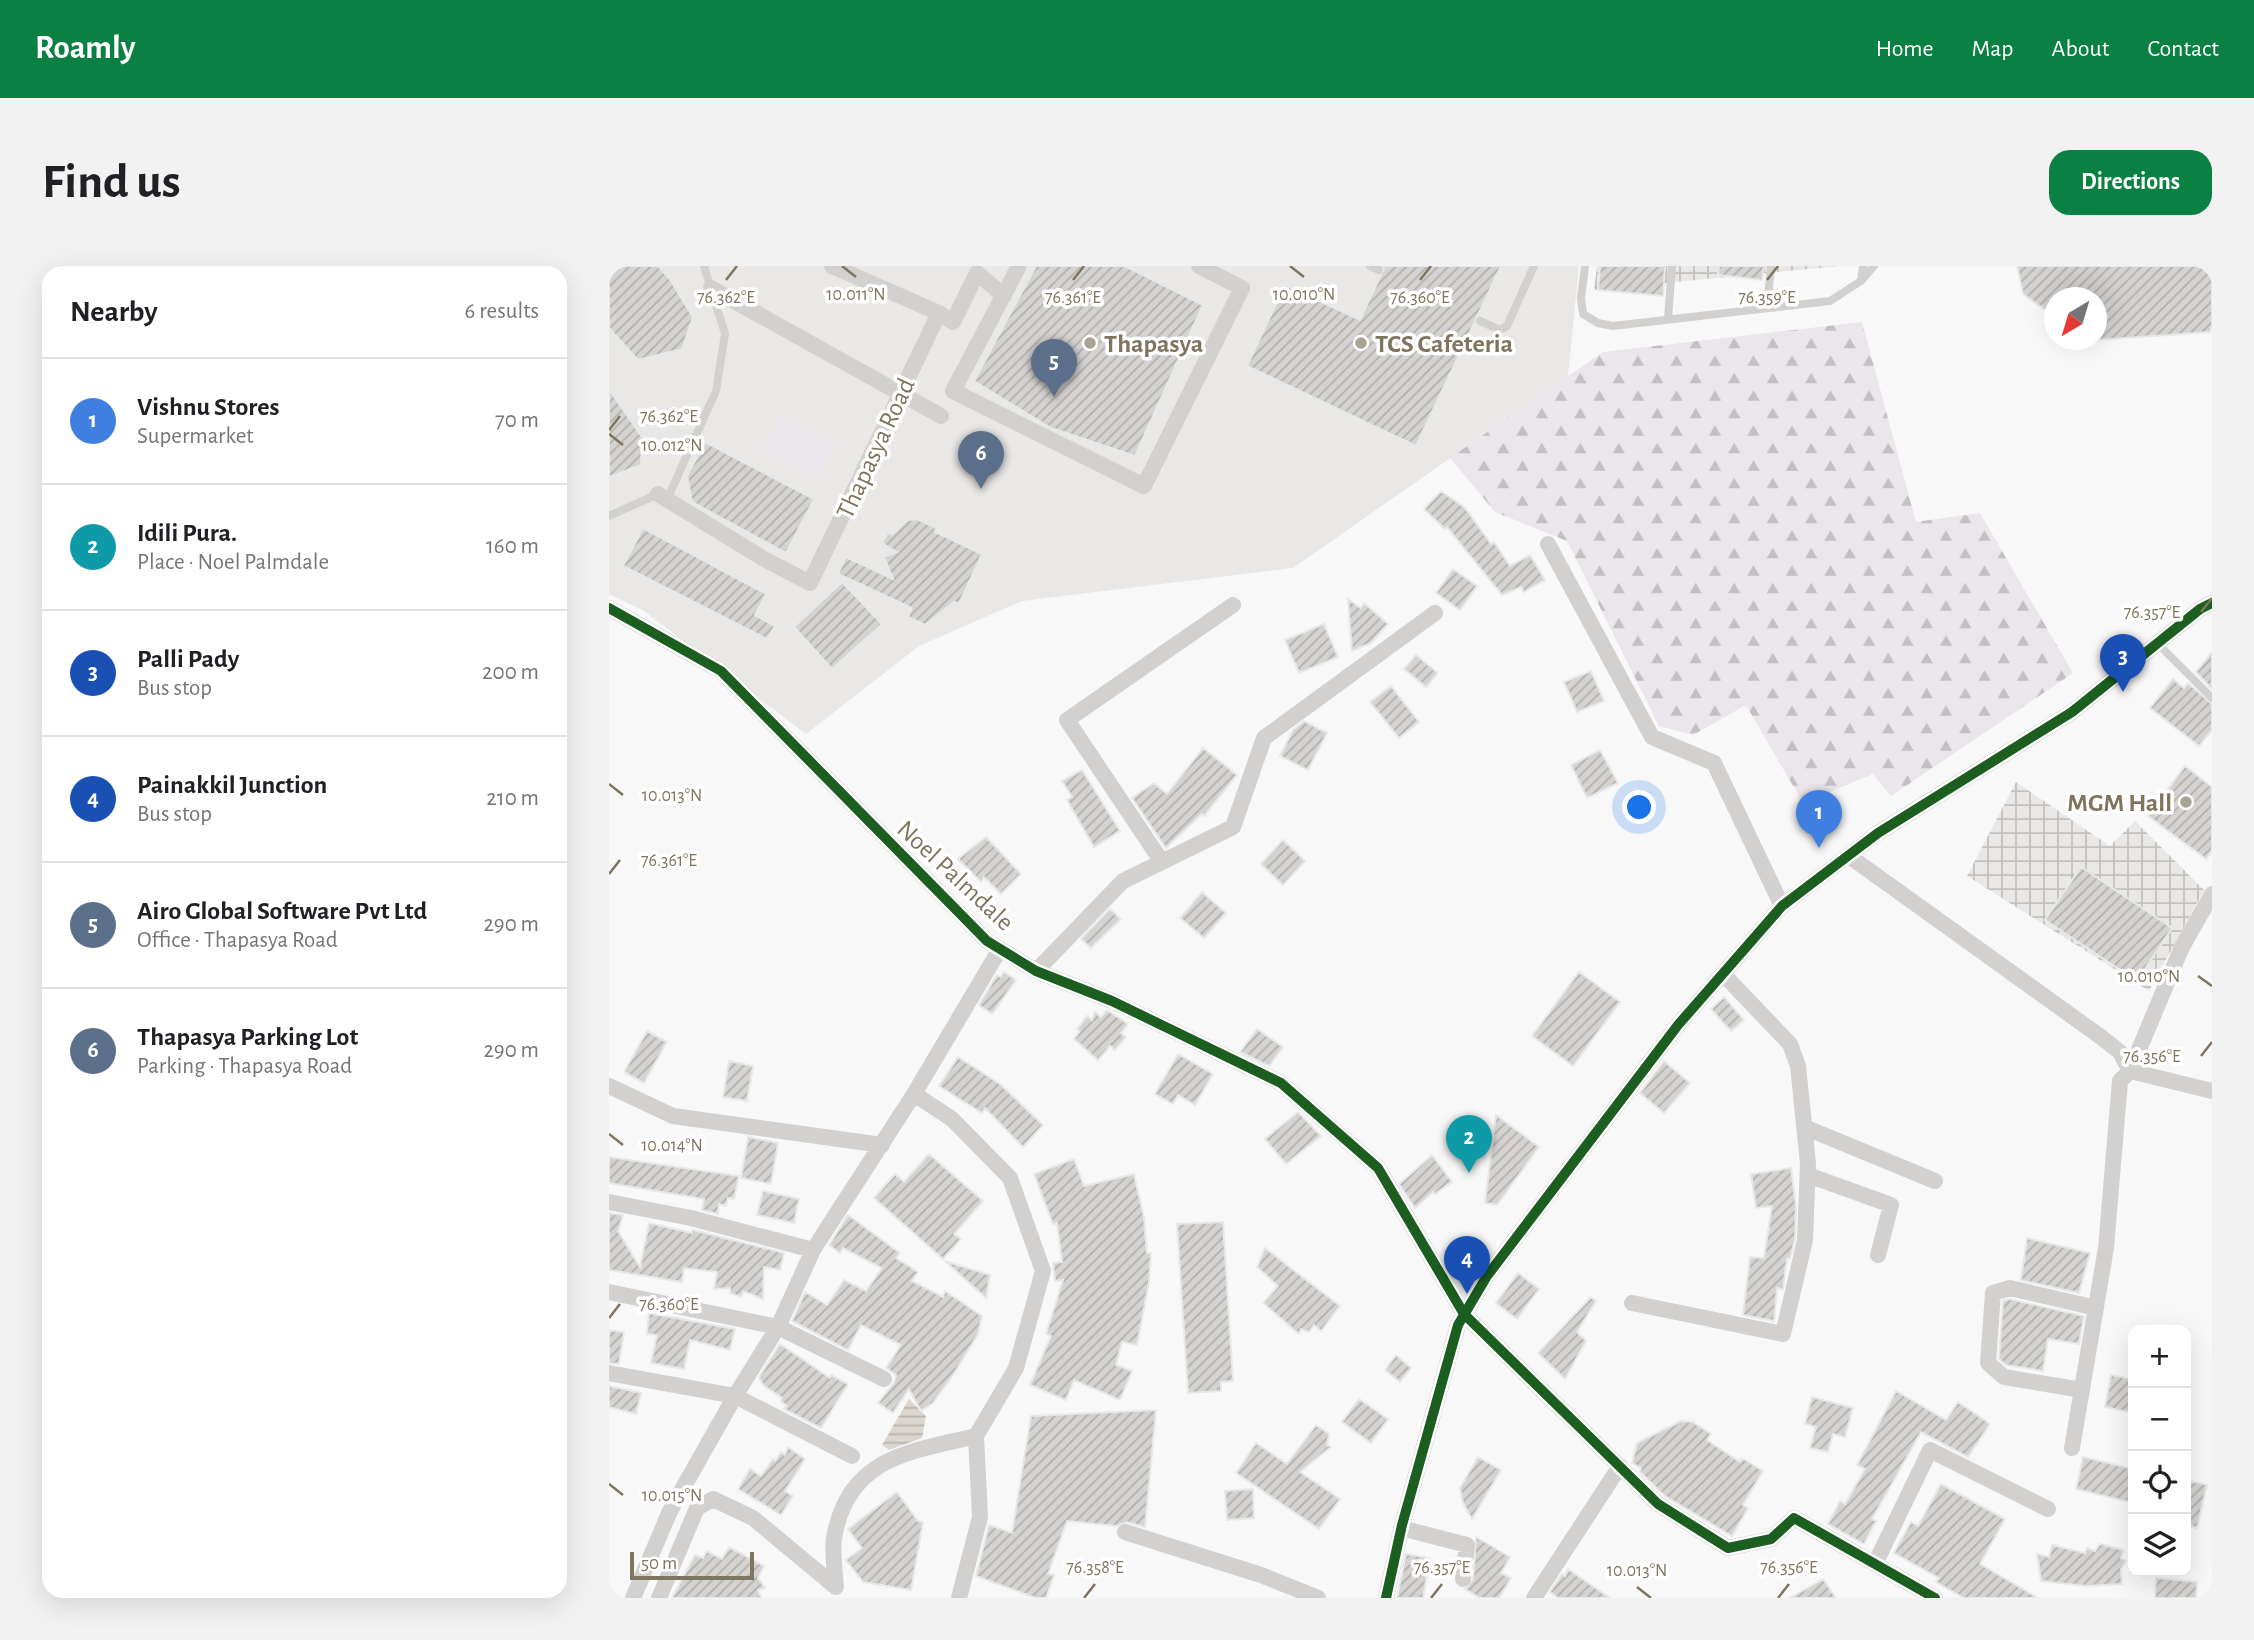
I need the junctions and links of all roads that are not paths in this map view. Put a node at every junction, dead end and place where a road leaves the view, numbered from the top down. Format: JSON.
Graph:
{"nodes":[{"id":1,"x":704,"y":266,"type":"edge"},
{"id":2,"x":832,"y":266,"type":"edge"},
{"id":3,"x":1019,"y":266,"type":"edge"},
{"id":4,"x":1199,"y":266,"type":"edge"},
{"id":5,"x":1370,"y":266,"type":"edge"},
{"id":6,"x":1534,"y":266,"type":"edge"},
{"id":7,"x":1585,"y":266,"type":"edge"},
{"id":8,"x":1672,"y":266,"type":"edge"},
{"id":9,"x":1771,"y":266,"type":"edge"},
{"id":10,"x":1863,"y":266,"type":"edge"},
{"id":11,"x":1874,"y":266,"type":"edge"},
{"id":12,"x":1378,"y":271,"type":"dead end"},
{"id":13,"x":1861,"y":281,"type":"junction"},
{"id":14,"x":711,"y":288,"type":"junction"},
{"id":15,"x":1005,"y":296,"type":"junction"},
{"id":16,"x":1767,"y":308,"type":"junction"},
{"id":17,"x":939,"y":313,"type":"junction"},
{"id":18,"x":1668,"y":319,"type":"junction"},
{"id":19,"x":1480,"y":321,"type":"dead end"},
{"id":20,"x":901,"y":392,"type":"junction"},
{"id":21,"x":941,"y":416,"type":"dead end"},
{"id":22,"x":657,"y":494,"type":"junction"},
{"id":23,"x":609,"y":516,"type":"edge"},
{"id":24,"x":1548,"y":544,"type":"dead end"},
{"id":25,"x":2212,"y":603,"type":"edge"},
{"id":26,"x":1233,"y":605,"type":"dead end"},
{"id":27,"x":609,"y":608,"type":"edge"},
{"id":28,"x":1435,"y":613,"type":"dead end"},
{"id":29,"x":2157,"y":643,"type":"junction"},
{"id":30,"x":2212,"y":698,"type":"edge"},
{"id":31,"x":1849,"y":856,"type":"junction"},
{"id":32,"x":1162,"y":862,"type":"junction"},
{"id":33,"x":2212,"y":894,"type":"edge"},
{"id":34,"x":1782,"y":906,"type":"junction"},
{"id":35,"x":1000,"y":949,"type":"junction"},
{"id":36,"x":1035,"y":971,"type":"junction"},
{"id":37,"x":1723,"y":974,"type":"junction"},
{"id":38,"x":2130,"y":1071,"type":"junction"},
{"id":39,"x":609,"y":1086,"type":"edge"},
{"id":40,"x":2212,"y":1091,"type":"edge"},
{"id":41,"x":914,"y":1094,"type":"junction"},
{"id":42,"x":1804,"y":1127,"type":"junction"},
{"id":43,"x":882,"y":1145,"type":"junction"},
{"id":44,"x":1808,"y":1175,"type":"junction"},
{"id":45,"x":1935,"y":1181,"type":"dead end"},
{"id":46,"x":609,"y":1202,"type":"edge"},
{"id":47,"x":813,"y":1250,"type":"junction"},
{"id":48,"x":1878,"y":1255,"type":"dead end"},
{"id":49,"x":609,"y":1292,"type":"edge"},
{"id":50,"x":1632,"y":1303,"type":"dead end"},
{"id":51,"x":2096,"y":1308,"type":"junction"},
{"id":52,"x":1464,"y":1314,"type":"junction"},
{"id":53,"x":778,"y":1327,"type":"junction"},
{"id":54,"x":609,"y":1373,"type":"edge"},
{"id":55,"x":884,"y":1379,"type":"dead end"},
{"id":56,"x":2082,"y":1391,"type":"junction"},
{"id":57,"x":735,"y":1396,"type":"junction"},
{"id":58,"x":976,"y":1436,"type":"junction"},
{"id":59,"x":2073,"y":1448,"type":"dead end"},
{"id":60,"x":852,"y":1456,"type":"dead end"},
{"id":61,"x":1621,"y":1466,"type":"junction"},
{"id":62,"x":2048,"y":1509,"type":"dead end"},
{"id":63,"x":1401,"y":1528,"type":"junction"},
{"id":64,"x":1125,"y":1532,"type":"dead end"},
{"id":65,"x":1874,"y":1564,"type":"junction"},
{"id":66,"x":1463,"y":1579,"type":"dead end"},
{"id":67,"x":1916,"y":1592,"type":"edge"},
{"id":68,"x":633,"y":1598,"type":"edge"},
{"id":69,"x":659,"y":1598,"type":"edge"},
{"id":70,"x":959,"y":1598,"type":"edge"},
{"id":71,"x":1318,"y":1598,"type":"edge"},
{"id":72,"x":1386,"y":1598,"type":"edge"},
{"id":73,"x":1534,"y":1598,"type":"edge"},
{"id":74,"x":1935,"y":1598,"type":"edge"}],
"edges":[{"from":1,"to":14,"type":"lane"},
{"from":2,"to":17,"type":"street"},
{"from":3,"to":15,"type":"street","name":"Thapasya Road"},
{"from":4,"to":15,"type":"street","name":"Thapasya Road"},
{"from":5,"to":12,"type":"lane"},
{"from":6,"to":19,"type":"lane"},
{"from":7,"to":18,"type":"lane"},
{"from":8,"to":18,"type":"lane"},
{"from":9,"to":16,"type":"lane"},
{"from":10,"to":13,"type":"lane"},
{"from":11,"to":13,"type":"lane"},
{"from":13,"to":16,"type":"lane"},
{"from":14,"to":20,"type":"street"},
{"from":14,"to":22,"type":"lane"},
{"from":15,"to":17,"type":"street"},
{"from":16,"to":18,"type":"lane"},
{"from":17,"to":20,"type":"street","name":"Thapasya Road"},
{"from":20,"to":21,"type":"street"},
{"from":20,"to":22,"type":"street","name":"Thapasya Road"},
{"from":22,"to":23,"type":"lane"},
{"from":24,"to":34,"type":"street"},
{"from":25,"to":29,"type":"street"},
{"from":26,"to":32,"type":"street"},
{"from":27,"to":35,"type":"street","name":"Noel Palmdale"},
{"from":28,"to":32,"type":"street"},
{"from":29,"to":30,"type":"lane"},
{"from":29,"to":31,"type":"street"},
{"from":31,"to":34,"type":"street"},
{"from":31,"to":38,"type":"street"},
{"from":32,"to":36,"type":"street"},
{"from":33,"to":38,"type":"street"},
{"from":34,"to":37,"type":"street"},
{"from":35,"to":36,"type":"street","name":"Noel Palmdale"},
{"from":35,"to":41,"type":"street"},
{"from":36,"to":52,"type":"street","name":"Noel Palmdale"},
{"from":37,"to":42,"type":"street"},
{"from":37,"to":52,"type":"street"},
{"from":38,"to":40,"type":"street"},
{"from":38,"to":51,"type":"street"},
{"from":39,"to":43,"type":"street"},
{"from":41,"to":43,"type":"street"},
{"from":41,"to":58,"type":"street"},
{"from":42,"to":44,"type":"street"},
{"from":42,"to":45,"type":"street"},
{"from":43,"to":47,"type":"street"},
{"from":44,"to":48,"type":"street"},
{"from":44,"to":50,"type":"street"},
{"from":46,"to":47,"type":"street"},
{"from":47,"to":53,"type":"street"},
{"from":49,"to":53,"type":"street"},
{"from":51,"to":56,"type":"street"},
{"from":51,"to":56,"type":"street"},
{"from":52,"to":61,"type":"street","name":"Noel Palmdale"},
{"from":52,"to":63,"type":"street"},
{"from":53,"to":55,"type":"street"},
{"from":53,"to":57,"type":"street"},
{"from":54,"to":57,"type":"street"},
{"from":56,"to":59,"type":"street"},
{"from":57,"to":60,"type":"street"},
{"from":57,"to":68,"type":"street"},
{"from":58,"to":69,"type":"street"},
{"from":58,"to":70,"type":"street"},
{"from":61,"to":65,"type":"street","name":"Noel Palmdale"},
{"from":61,"to":73,"type":"street"},
{"from":62,"to":65,"type":"street"},
{"from":63,"to":66,"type":"street"},
{"from":63,"to":72,"type":"street"},
{"from":64,"to":71,"type":"street"},
{"from":65,"to":67,"type":"street"},
{"from":67,"to":74,"type":"street"}]}
